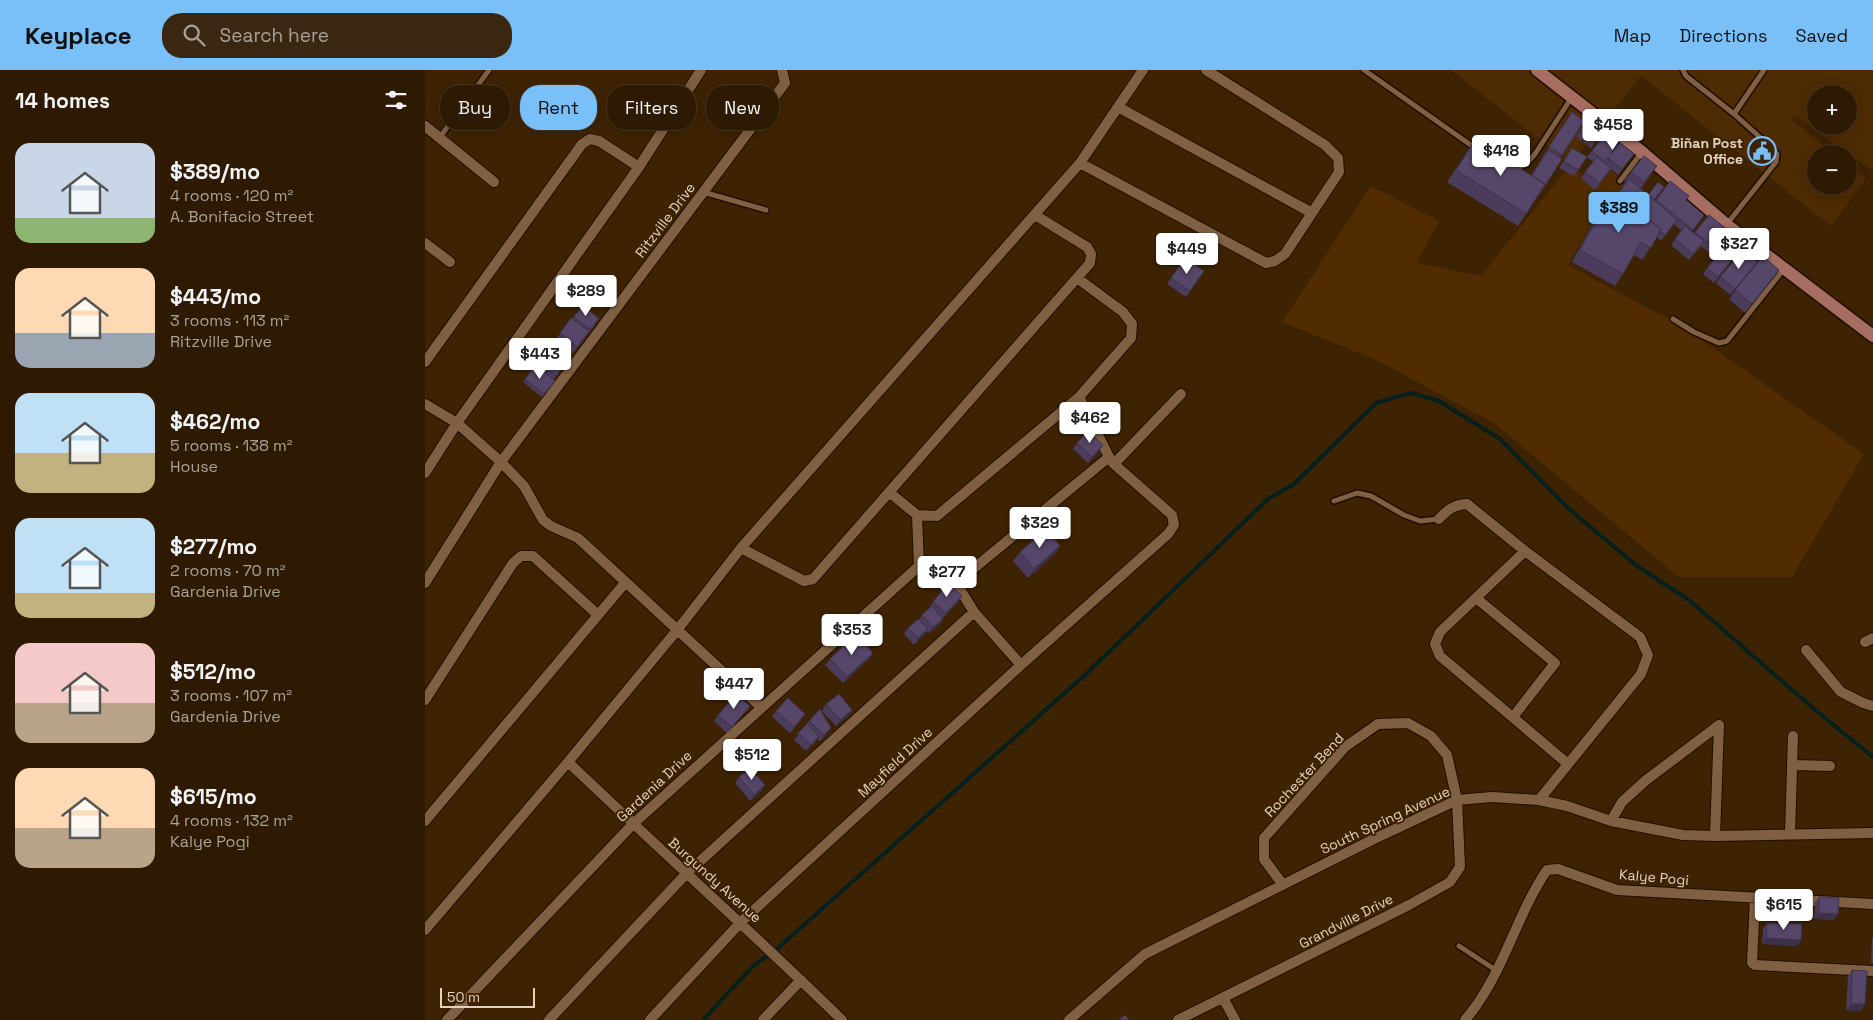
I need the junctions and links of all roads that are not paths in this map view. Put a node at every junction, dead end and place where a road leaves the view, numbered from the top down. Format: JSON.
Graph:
{"nodes":[{"id":1,"x":489,"y":70,"type":"edge"},
{"id":2,"x":701,"y":70,"type":"edge"},
{"id":3,"x":781,"y":70,"type":"edge"},
{"id":4,"x":1143,"y":70,"type":"edge"},
{"id":5,"x":1206,"y":70,"type":"edge"},
{"id":6,"x":1364,"y":70,"type":"edge"},
{"id":7,"x":1537,"y":70,"type":"edge"},
{"id":8,"x":1683,"y":70,"type":"edge"},
{"id":9,"x":1764,"y":70,"type":"edge"},
{"id":10,"x":1572,"y":97,"type":"junction"},
{"id":11,"x":1118,"y":107,"type":"junction"},
{"id":12,"x":1734,"y":114,"type":"junction"},
{"id":13,"x":425,"y":126,"type":"edge"},
{"id":14,"x":440,"y":137,"type":"junction"},
{"id":15,"x":1477,"y":150,"type":"edge"},
{"id":16,"x":1642,"y":152,"type":"junction"},
{"id":17,"x":1080,"y":163,"type":"junction"},
{"id":18,"x":639,"y":167,"type":"junction"},
{"id":19,"x":1507,"y":168,"type":"edge"},
{"id":20,"x":1620,"y":181,"type":"dead end"},
{"id":21,"x":495,"y":182,"type":"dead end"},
{"id":22,"x":703,"y":192,"type":"junction"},
{"id":23,"x":766,"y":210,"type":"dead end"},
{"id":24,"x":1312,"y":213,"type":"junction"},
{"id":25,"x":1035,"y":216,"type":"junction"},
{"id":26,"x":1727,"y":225,"type":"junction"},
{"id":27,"x":425,"y":243,"type":"edge"},
{"id":28,"x":450,"y":262,"type":"dead end"},
{"id":29,"x":1785,"y":269,"type":"junction"},
{"id":30,"x":1077,"y":278,"type":"junction"},
{"id":31,"x":1673,"y":319,"type":"dead end"},
{"id":32,"x":1873,"y":336,"type":"edge"},
{"id":33,"x":425,"y":362,"type":"edge"},
{"id":34,"x":1181,"y":394,"type":"dead end"},
{"id":35,"x":1079,"y":397,"type":"junction"},
{"id":36,"x":425,"y":404,"type":"edge"},
{"id":37,"x":457,"y":423,"type":"junction"},
{"id":38,"x":1112,"y":460,"type":"junction"},
{"id":39,"x":501,"y":462,"type":"junction"},
{"id":40,"x":425,"y":473,"type":"edge"},
{"id":41,"x":889,"y":492,"type":"junction"},
{"id":42,"x":1334,"y":501,"type":"dead end"},
{"id":43,"x":917,"y":515,"type":"junction"},
{"id":44,"x":1439,"y":519,"type":"joint"},
{"id":45,"x":741,"y":548,"type":"junction"},
{"id":46,"x":1525,"y":551,"type":"junction"},
{"id":47,"x":919,"y":566,"type":"junction"},
{"id":48,"x":425,"y":583,"type":"edge"},
{"id":49,"x":625,"y":583,"type":"junction"},
{"id":50,"x":957,"y":583,"type":"junction"},
{"id":51,"x":1476,"y":598,"type":"junction"},
{"id":52,"x":974,"y":612,"type":"junction"},
{"id":53,"x":597,"y":614,"type":"junction"},
{"id":54,"x":678,"y":629,"type":"junction"},
{"id":55,"x":1806,"y":650,"type":"dead end"},
{"id":56,"x":1021,"y":665,"type":"junction"},
{"id":57,"x":425,"y":700,"type":"edge"},
{"id":58,"x":1873,"y":706,"type":"edge"},
{"id":59,"x":761,"y":707,"type":"junction"},
{"id":60,"x":1513,"y":717,"type":"junction"},
{"id":61,"x":1793,"y":736,"type":"dead end"},
{"id":62,"x":568,"y":762,"type":"junction"},
{"id":63,"x":1568,"y":764,"type":"junction"},
{"id":64,"x":1792,"y":765,"type":"junction"},
{"id":65,"x":1830,"y":766,"type":"dead end"},
{"id":66,"x":1457,"y":800,"type":"junction"},
{"id":67,"x":1539,"y":800,"type":"junction"},
{"id":68,"x":425,"y":821,"type":"edge"},
{"id":69,"x":1611,"y":821,"type":"junction"},
{"id":70,"x":633,"y":824,"type":"junction"},
{"id":71,"x":1873,"y":833,"type":"edge"},
{"id":72,"x":1790,"y":834,"type":"junction"},
{"id":73,"x":1715,"y":836,"type":"junction"},
{"id":74,"x":686,"y":874,"type":"junction"},
{"id":75,"x":1283,"y":885,"type":"junction"},
{"id":76,"x":1755,"y":898,"type":"junction"},
{"id":77,"x":1873,"y":904,"type":"edge"},
{"id":78,"x":741,"y":922,"type":"junction"},
{"id":79,"x":425,"y":930,"type":"edge"},
{"id":80,"x":1459,"y":946,"type":"dead end"},
{"id":81,"x":1498,"y":971,"type":"junction"},
{"id":82,"x":1873,"y":971,"type":"edge"},
{"id":83,"x":801,"y":980,"type":"junction"},
{"id":84,"x":1223,"y":998,"type":"junction"},
{"id":85,"x":447,"y":1020,"type":"edge"},
{"id":86,"x":549,"y":1020,"type":"edge"},
{"id":87,"x":650,"y":1020,"type":"edge"},
{"id":88,"x":763,"y":1020,"type":"edge"},
{"id":89,"x":842,"y":1020,"type":"edge"},
{"id":90,"x":1069,"y":1020,"type":"edge"},
{"id":91,"x":1178,"y":1020,"type":"edge"},
{"id":92,"x":1235,"y":1020,"type":"edge"},
{"id":93,"x":1465,"y":1020,"type":"edge"}],
"edges":[{"from":1,"to":14,"type":"lane"},
{"from":2,"to":18,"type":"street"},
{"from":3,"to":22,"type":"street","name":"Ritzville Drive"},
{"from":4,"to":11,"type":"street"},
{"from":5,"to":24,"type":"street"},
{"from":6,"to":15,"type":"lane"},
{"from":7,"to":10,"type":"main road"},
{"from":8,"to":12,"type":"lane"},
{"from":9,"to":12,"type":"lane"},
{"from":10,"to":16,"type":"main road"},
{"from":10,"to":19,"type":"lane"},
{"from":11,"to":17,"type":"street"},
{"from":11,"to":24,"type":"street"},
{"from":12,"to":26,"type":"lane"},
{"from":13,"to":14,"type":"street"},
{"from":14,"to":21,"type":"street"},
{"from":16,"to":20,"type":"lane"},
{"from":16,"to":26,"type":"main road"},
{"from":17,"to":24,"type":"street"},
{"from":17,"to":25,"type":"street"},
{"from":18,"to":33,"type":"street"},
{"from":18,"to":37,"type":"street"},
{"from":22,"to":23,"type":"lane"},
{"from":22,"to":39,"type":"street","name":"Ritzville Drive"},
{"from":25,"to":30,"type":"street"},
{"from":25,"to":45,"type":"street"},
{"from":26,"to":29,"type":"main road"},
{"from":27,"to":28,"type":"street"},
{"from":29,"to":31,"type":"lane"},
{"from":29,"to":32,"type":"main road"},
{"from":30,"to":35,"type":"street"},
{"from":30,"to":41,"type":"street"},
{"from":34,"to":38,"type":"street"},
{"from":35,"to":38,"type":"street"},
{"from":35,"to":43,"type":"street"},
{"from":36,"to":37,"type":"street"},
{"from":37,"to":39,"type":"street"},
{"from":37,"to":40,"type":"street"},
{"from":38,"to":50,"type":"street"},
{"from":38,"to":56,"type":"street","name":"Mayfield Drive"},
{"from":39,"to":48,"type":"street","name":"Ritzville Drive"},
{"from":39,"to":49,"type":"street"},
{"from":41,"to":43,"type":"street"},
{"from":41,"to":45,"type":"street"},
{"from":42,"to":44,"type":"lane"},
{"from":43,"to":47,"type":"street"},
{"from":44,"to":46,"type":"street"},
{"from":45,"to":54,"type":"street"},
{"from":46,"to":51,"type":"street"},
{"from":46,"to":63,"type":"street"},
{"from":47,"to":50,"type":"street"},
{"from":47,"to":59,"type":"street","name":"Gardenia Drive"},
{"from":49,"to":53,"type":"street"},
{"from":49,"to":54,"type":"street"},
{"from":50,"to":52,"type":"street"},
{"from":51,"to":60,"type":"street"},
{"from":51,"to":60,"type":"street"},
{"from":52,"to":56,"type":"street"},
{"from":52,"to":74,"type":"street"},
{"from":53,"to":57,"type":"street"},
{"from":53,"to":68,"type":"street"},
{"from":54,"to":59,"type":"street"},
{"from":54,"to":62,"type":"street"},
{"from":55,"to":58,"type":"street"},
{"from":56,"to":78,"type":"street","name":"Mayfield Drive"},
{"from":59,"to":70,"type":"street","name":"Gardenia Drive"},
{"from":60,"to":63,"type":"street"},
{"from":61,"to":64,"type":"street"},
{"from":62,"to":70,"type":"street","name":"Burgundy Avenue"},
{"from":62,"to":79,"type":"street"},
{"from":63,"to":67,"type":"street"},
{"from":64,"to":65,"type":"street"},
{"from":64,"to":72,"type":"street"},
{"from":66,"to":67,"type":"street","name":"South Spring Avenue"},
{"from":66,"to":75,"type":"street","name":"South Spring Avenue"},
{"from":66,"to":75,"type":"street","name":"Rochester Bend"},
{"from":66,"to":84,"type":"street","name":"Grandville Drive"},
{"from":67,"to":69,"type":"street","name":"South Spring Avenue"},
{"from":69,"to":73,"type":"street","name":"South Spring Avenue"},
{"from":69,"to":73,"type":"street"},
{"from":70,"to":74,"type":"street","name":"Burgundy Avenue"},
{"from":70,"to":85,"type":"street","name":"Gardenia Drive"},
{"from":71,"to":72,"type":"street","name":"South Spring Avenue"},
{"from":72,"to":73,"type":"street","name":"South Spring Avenue"},
{"from":74,"to":78,"type":"street","name":"Burgundy Avenue"},
{"from":74,"to":86,"type":"street"},
{"from":75,"to":90,"type":"street","name":"South Spring Avenue"},
{"from":76,"to":77,"type":"street","name":"Kalye Pogi"},
{"from":76,"to":81,"type":"street","name":"Kalye Pogi"},
{"from":76,"to":82,"type":"street"},
{"from":78,"to":83,"type":"street","name":"Burgundy Avenue"},
{"from":78,"to":87,"type":"street","name":"Mayfield Drive"},
{"from":80,"to":81,"type":"lane"},
{"from":81,"to":93,"type":"street","name":"Kalye Pogi"},
{"from":83,"to":88,"type":"street"},
{"from":83,"to":89,"type":"street","name":"Burgundy Avenue"},
{"from":84,"to":91,"type":"street","name":"Grandville Drive"},
{"from":84,"to":92,"type":"street"}]}
